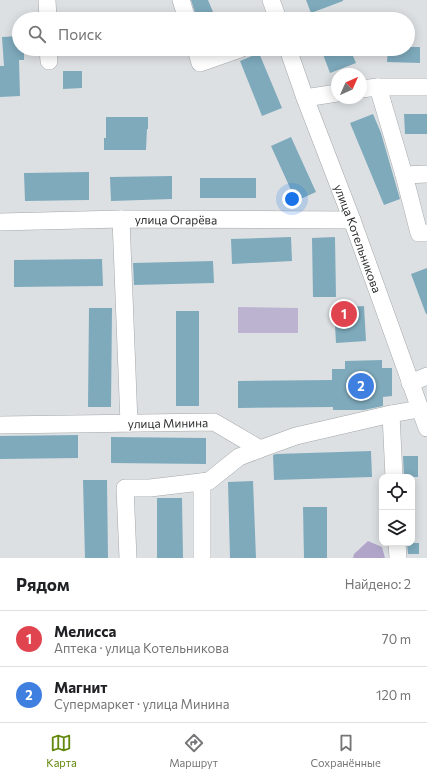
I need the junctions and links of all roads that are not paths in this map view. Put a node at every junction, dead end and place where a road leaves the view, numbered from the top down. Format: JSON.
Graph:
{"nodes":[{"id":1,"x":47,"y":0,"type":"edge"},
{"id":2,"x":181,"y":0,"type":"edge"},
{"id":3,"x":271,"y":0,"type":"edge"},
{"id":4,"x":48,"y":12,"type":"edge"},
{"id":5,"x":185,"y":12,"type":"edge"},
{"id":6,"x":275,"y":12,"type":"edge"},
{"id":7,"x":198,"y":56,"type":"edge"},
{"id":8,"x":220,"y":56,"type":"edge"},
{"id":9,"x":290,"y":56,"type":"edge"},
{"id":10,"x":378,"y":87,"type":"junction"},
{"id":11,"x":427,"y":87,"type":"edge"},
{"id":12,"x":367,"y":88,"type":"edge"},
{"id":13,"x":331,"y":94,"type":"edge"},
{"id":14,"x":305,"y":98,"type":"junction"},
{"id":15,"x":427,"y":174,"type":"edge"},
{"id":16,"x":404,"y":175,"type":"junction"},
{"id":17,"x":121,"y":219,"type":"junction"},
{"id":18,"x":352,"y":220,"type":"junction"},
{"id":19,"x":0,"y":222,"type":"edge"},
{"id":20,"x":427,"y":233,"type":"edge"},
{"id":21,"x":427,"y":376,"type":"edge"},
{"id":22,"x":410,"y":383,"type":"junction"},
{"id":23,"x":419,"y":409,"type":"junction"},
{"id":24,"x":391,"y":414,"type":"junction"},
{"id":25,"x":129,"y":423,"type":"junction"},
{"id":26,"x":0,"y":425,"type":"edge"},
{"id":27,"x":427,"y":428,"type":"edge"},
{"id":28,"x":260,"y":450,"type":"junction"},
{"id":29,"x":394,"y":474,"type":"edge"},
{"id":30,"x":202,"y":482,"type":"junction"},
{"id":31,"x":397,"y":546,"type":"edge"},
{"id":32,"x":128,"y":558,"type":"edge"},
{"id":33,"x":202,"y":558,"type":"edge"},
{"id":34,"x":398,"y":558,"type":"edge"}],
"edges":[{"from":1,"to":4,"type":"street"},
{"from":2,"to":5,"type":"street"},
{"from":3,"to":6,"type":"street"},
{"from":7,"to":8,"type":"street"},
{"from":9,"to":14,"type":"street","name":"улица Котельникова"},
{"from":10,"to":11,"type":"street"},
{"from":10,"to":12,"type":"street"},
{"from":10,"to":16,"type":"street"},
{"from":13,"to":14,"type":"street"},
{"from":14,"to":18,"type":"street","name":"улица Котельникова"},
{"from":15,"to":16,"type":"street"},
{"from":16,"to":20,"type":"street"},
{"from":17,"to":18,"type":"street","name":"улица Огарёва"},
{"from":17,"to":19,"type":"street","name":"улица Огарёва"},
{"from":17,"to":25,"type":"street"},
{"from":18,"to":22,"type":"street","name":"улица Котельникова"},
{"from":21,"to":22,"type":"street"},
{"from":22,"to":23,"type":"street","name":"улица Котельникова"},
{"from":23,"to":24,"type":"street"},
{"from":23,"to":27,"type":"street","name":"улица Котельникова"},
{"from":24,"to":28,"type":"street"},
{"from":24,"to":29,"type":"street"},
{"from":25,"to":26,"type":"street","name":"улица Минина"},
{"from":25,"to":28,"type":"street","name":"улица Минина"},
{"from":28,"to":30,"type":"street"},
{"from":30,"to":32,"type":"street"},
{"from":30,"to":33,"type":"street"},
{"from":31,"to":34,"type":"street"}]}
